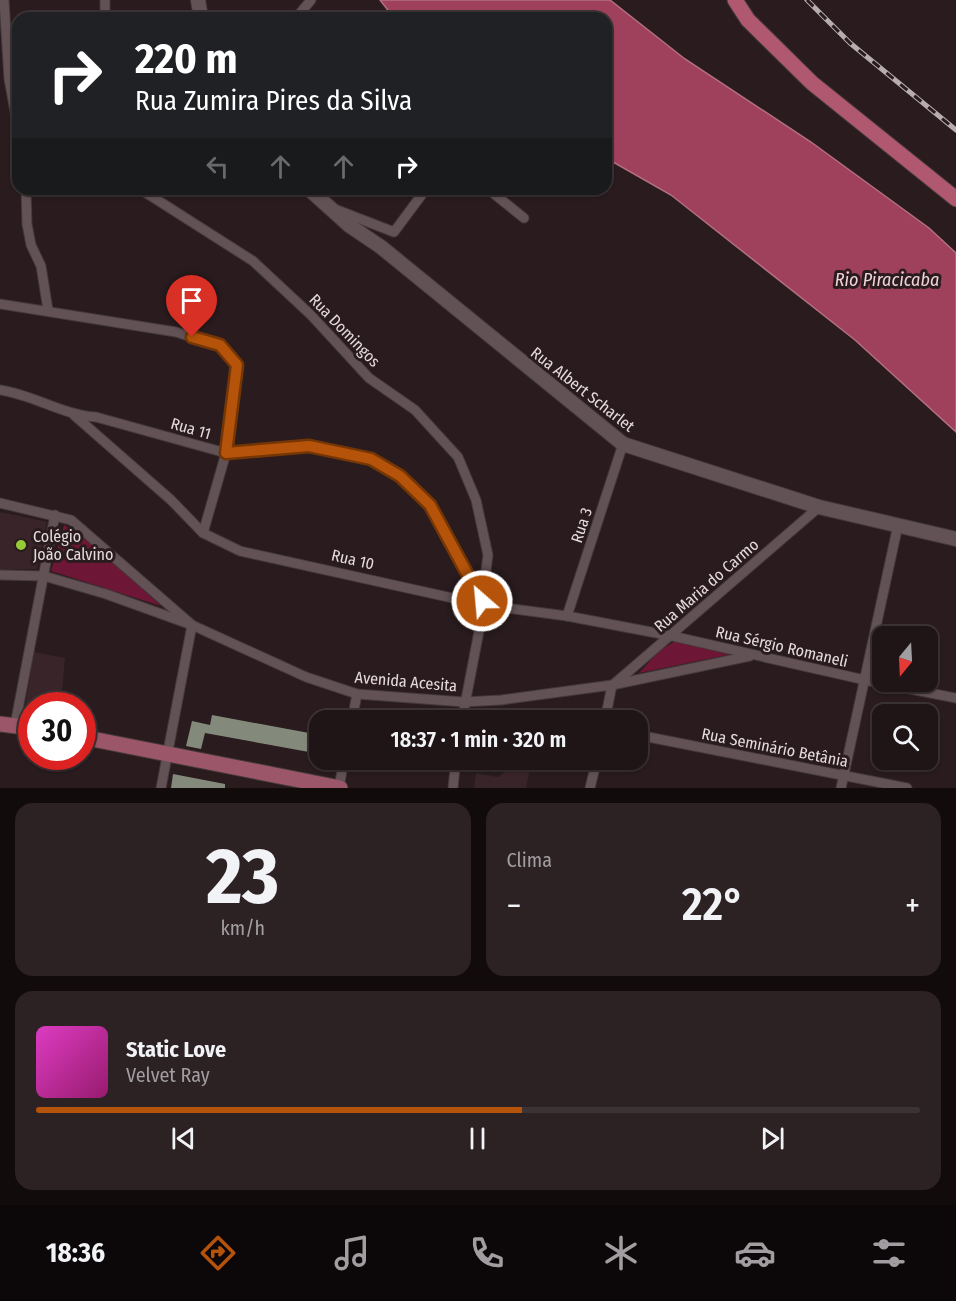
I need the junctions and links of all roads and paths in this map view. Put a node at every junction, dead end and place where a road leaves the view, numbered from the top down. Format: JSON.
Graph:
{"nodes":[{"id":1,"x":4,"y":0,"type":"edge"},
{"id":2,"x":311,"y":0,"type":"edge"},
{"id":3,"x":735,"y":0,"type":"edge"},
{"id":4,"x":301,"y":12,"type":"edge"},
{"id":5,"x":12,"y":95,"type":"edge"},
{"id":6,"x":26,"y":195,"type":"edge"},
{"id":7,"x":149,"y":195,"type":"edge"},
{"id":8,"x":316,"y":195,"type":"edge"},
{"id":9,"x":422,"y":195,"type":"edge"},
{"id":10,"x":495,"y":195,"type":"edge"},
{"id":11,"x":956,"y":199,"type":"edge"},
{"id":12,"x":329,"y":207,"type":"junction"},
{"id":13,"x":524,"y":218,"type":"dead end"},
{"id":14,"x":0,"y":304,"type":"edge"},
{"id":15,"x":48,"y":310,"type":"junction"},
{"id":16,"x":0,"y":390,"type":"edge"},
{"id":17,"x":74,"y":415,"type":"junction"},
{"id":18,"x":623,"y":444,"type":"junction"},
{"id":19,"x":226,"y":453,"type":"junction"},
{"id":20,"x":0,"y":503,"type":"edge"},
{"id":21,"x":819,"y":507,"type":"junction"},
{"id":22,"x":55,"y":515,"type":"junction"},
{"id":23,"x":898,"y":525,"type":"junction"},
{"id":24,"x":203,"y":533,"type":"junction"},
{"id":25,"x":956,"y":539,"type":"edge"},
{"id":26,"x":0,"y":575,"type":"edge"},
{"id":27,"x":44,"y":576,"type":"junction"},
{"id":28,"x":483,"y":603,"type":"junction"},
{"id":29,"x":567,"y":616,"type":"junction"},
{"id":30,"x":192,"y":625,"type":"junction"},
{"id":31,"x":672,"y":636,"type":"junction"},
{"id":32,"x":753,"y":655,"type":"junction"},
{"id":33,"x":865,"y":681,"type":"junction"},
{"id":34,"x":612,"y":685,"type":"junction"},
{"id":35,"x":357,"y":694,"type":"junction"},
{"id":36,"x":956,"y":698,"type":"edge"},
{"id":37,"x":464,"y":702,"type":"junction"},
{"id":38,"x":354,"y":710,"type":"edge"},
{"id":39,"x":463,"y":710,"type":"edge"},
{"id":40,"x":607,"y":710,"type":"edge"},
{"id":41,"x":8,"y":725,"type":"edge"},
{"id":42,"x":648,"y":737,"type":"edge"},
{"id":43,"x":96,"y":740,"type":"edge"},
{"id":44,"x":169,"y":753,"type":"junction"},
{"id":45,"x":342,"y":770,"type":"edge"},
{"id":46,"x":455,"y":770,"type":"edge"},
{"id":47,"x":594,"y":770,"type":"edge"},
{"id":48,"x":844,"y":776,"type":"junction"},
{"id":49,"x":161,"y":788,"type":"edge"},
{"id":50,"x":339,"y":788,"type":"edge"},
{"id":51,"x":453,"y":788,"type":"edge"},
{"id":52,"x":590,"y":788,"type":"edge"},
{"id":53,"x":841,"y":788,"type":"edge"},
{"id":54,"x":907,"y":788,"type":"edge"}],
"edges":[{"from":1,"to":5,"type":"street"},
{"from":2,"to":4,"type":"street"},
{"from":3,"to":11,"type":"highway"},
{"from":6,"to":15,"type":"street"},
{"from":7,"to":28,"type":"street","name":"Rua Domingos"},
{"from":8,"to":12,"type":"main road","name":"Rua Albert Scharlet"},
{"from":9,"to":12,"type":"street"},
{"from":10,"to":13,"type":"street"},
{"from":12,"to":18,"type":"main road","name":"Rua Albert Scharlet"},
{"from":14,"to":15,"type":"street"},
{"from":15,"to":19,"type":"street"},
{"from":16,"to":17,"type":"street","name":"Rua 11"},
{"from":17,"to":19,"type":"street","name":"Rua 11"},
{"from":17,"to":24,"type":"street","name":"Rua 10"},
{"from":18,"to":21,"type":"main road","name":"Rua Albert Scharlet"},
{"from":18,"to":29,"type":"street","name":"Rua 3"},
{"from":19,"to":24,"type":"street"},
{"from":19,"to":28,"type":"street","name":"Rua 11"},
{"from":20,"to":22,"type":"street","name":"Avenida Acesita"},
{"from":21,"to":23,"type":"main road","name":"Rua Albert Scharlet"},
{"from":21,"to":31,"type":"street","name":"Rua Maria do Carmo"},
{"from":22,"to":27,"type":"street"},
{"from":22,"to":30,"type":"street","name":"Avenida Acesita"},
{"from":23,"to":25,"type":"main road","name":"Rua Albert Scharlet"},
{"from":23,"to":33,"type":"street"},
{"from":24,"to":28,"type":"street","name":"Rua 10"},
{"from":26,"to":27,"type":"street"},
{"from":27,"to":30,"type":"street"},
{"from":27,"to":41,"type":"street"},
{"from":28,"to":29,"type":"street","name":"Rua 10"},
{"from":28,"to":37,"type":"street","name":"Rua Domingos"},
{"from":29,"to":31,"type":"street","name":"Rua 10"},
{"from":30,"to":35,"type":"street","name":"Avenida Acesita"},
{"from":30,"to":44,"type":"street"},
{"from":31,"to":32,"type":"street","name":"Rua Sérgio Romaneli"},
{"from":31,"to":34,"type":"street","name":"Rua Maria do Carmo"},
{"from":32,"to":33,"type":"street","name":"Rua Sérgio Romaneli"},
{"from":32,"to":34,"type":"street","name":"Avenida Acesita"},
{"from":33,"to":36,"type":"street","name":"Rua Sérgio Romaneli"},
{"from":33,"to":48,"type":"street"},
{"from":34,"to":37,"type":"street","name":"Avenida Acesita"},
{"from":34,"to":40,"type":"street"},
{"from":35,"to":37,"type":"street","name":"Avenida Acesita"},
{"from":35,"to":38,"type":"street"},
{"from":37,"to":39,"type":"street","name":"Rua Domingos"},
{"from":42,"to":48,"type":"street","name":"Rua Seminário Betânia"},
{"from":43,"to":44,"type":"main road"},
{"from":44,"to":49,"type":"street"},
{"from":44,"to":50,"type":"main road"},
{"from":45,"to":50,"type":"street"},
{"from":46,"to":51,"type":"street"},
{"from":47,"to":52,"type":"street"},
{"from":48,"to":53,"type":"street"},
{"from":48,"to":54,"type":"street","name":"Rua Seminário Betânia"}]}
